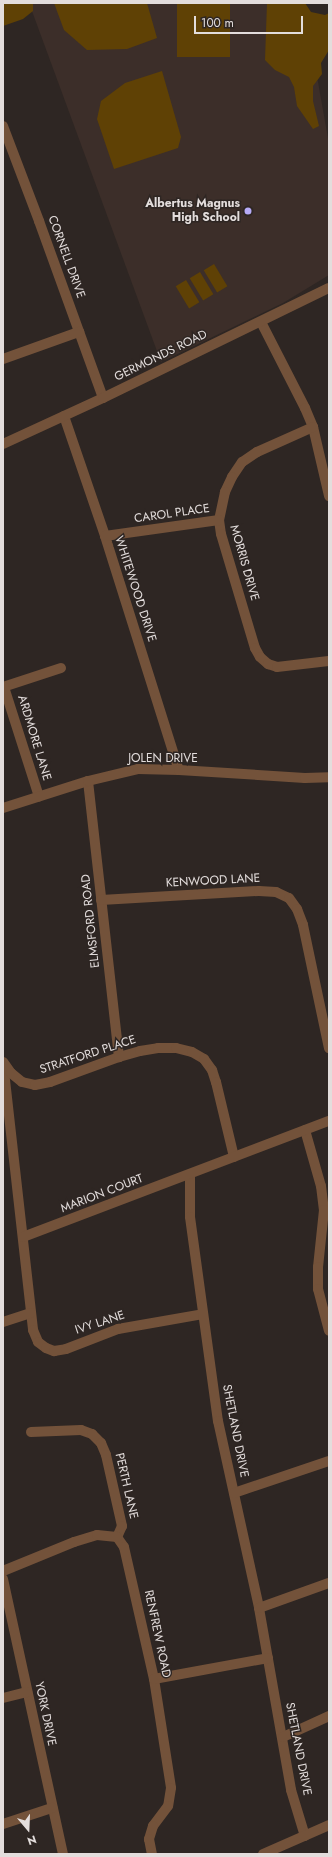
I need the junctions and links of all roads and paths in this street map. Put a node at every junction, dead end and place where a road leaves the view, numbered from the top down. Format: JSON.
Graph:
{"nodes":[{"id":1,"x":3,"y":126,"type":"edge"},
{"id":2,"x":329,"y":288,"type":"edge"},
{"id":3,"x":261,"y":322,"type":"junction"},
{"id":4,"x":79,"y":332,"type":"junction"},
{"id":5,"x":3,"y":359,"type":"edge"},
{"id":6,"x":103,"y":398,"type":"junction"},
{"id":7,"x":64,"y":416,"type":"junction"},
{"id":8,"x":313,"y":427,"type":"junction"},
{"id":9,"x":3,"y":444,"type":"edge"},
{"id":10,"x":329,"y":496,"type":"edge"},
{"id":11,"x":219,"y":520,"type":"junction"},
{"id":12,"x":105,"y":536,"type":"junction"},
{"id":13,"x":329,"y":661,"type":"edge"},
{"id":14,"x":61,"y":668,"type":"dead end"},
{"id":15,"x":4,"y":687,"type":"edge"},
{"id":16,"x":179,"y":770,"type":"junction"},
{"id":17,"x":329,"y":777,"type":"edge"},
{"id":18,"x":88,"y":781,"type":"junction"},
{"id":19,"x":39,"y":796,"type":"junction"},
{"id":20,"x":3,"y":808,"type":"edge"},
{"id":21,"x":101,"y":900,"type":"junction"},
{"id":22,"x":329,"y":1048,"type":"edge"},
{"id":23,"x":119,"y":1057,"type":"junction"},
{"id":24,"x":3,"y":1062,"type":"edge"},
{"id":25,"x":329,"y":1121,"type":"edge"},
{"id":26,"x":305,"y":1130,"type":"junction"},
{"id":27,"x":234,"y":1157,"type":"junction"},
{"id":28,"x":190,"y":1174,"type":"junction"},
{"id":29,"x":23,"y":1237,"type":"junction"},
{"id":30,"x":31,"y":1312,"type":"junction"},
{"id":31,"x":203,"y":1314,"type":"junction"},
{"id":32,"x":3,"y":1322,"type":"edge"},
{"id":33,"x":329,"y":1331,"type":"edge"},
{"id":34,"x":31,"y":1432,"type":"dead end"},
{"id":35,"x":329,"y":1461,"type":"edge"},
{"id":36,"x":234,"y":1493,"type":"junction"},
{"id":37,"x":117,"y":1537,"type":"junction"},
{"id":38,"x":3,"y":1571,"type":"edge"},
{"id":39,"x":3,"y":1579,"type":"edge"},
{"id":40,"x":329,"y":1583,"type":"edge"},
{"id":41,"x":260,"y":1608,"type":"junction"},
{"id":42,"x":268,"y":1658,"type":"junction"},
{"id":43,"x":154,"y":1679,"type":"junction"},
{"id":44,"x":27,"y":1692,"type":"junction"},
{"id":45,"x":3,"y":1698,"type":"edge"},
{"id":46,"x":329,"y":1716,"type":"edge"},
{"id":47,"x":283,"y":1737,"type":"junction"},
{"id":48,"x":52,"y":1808,"type":"junction"},
{"id":49,"x":3,"y":1824,"type":"edge"},
{"id":50,"x":329,"y":1825,"type":"edge"},
{"id":51,"x":304,"y":1836,"type":"junction"},
{"id":52,"x":63,"y":1854,"type":"edge"},
{"id":53,"x":152,"y":1854,"type":"edge"},
{"id":54,"x":263,"y":1854,"type":"edge"}],
"edges":[{"from":1,"to":4,"type":"street","name":"CORNELL DRIVE"},
{"from":2,"to":3,"type":"street","name":"GERMONDS ROAD"},
{"from":3,"to":6,"type":"street","name":"GERMONDS ROAD"},
{"from":3,"to":8,"type":"street"},
{"from":4,"to":5,"type":"street"},
{"from":4,"to":6,"type":"street","name":"CORNELL DRIVE"},
{"from":6,"to":7,"type":"street","name":"GERMONDS ROAD"},
{"from":7,"to":9,"type":"street","name":"GERMONDS ROAD"},
{"from":7,"to":12,"type":"street","name":"WHITEWOOD DRIVE"},
{"from":8,"to":10,"type":"street"},
{"from":8,"to":11,"type":"street","name":"MORRIS DRIVE"},
{"from":11,"to":12,"type":"street","name":"CAROL PLACE"},
{"from":11,"to":13,"type":"street","name":"MORRIS DRIVE"},
{"from":12,"to":16,"type":"street","name":"WHITEWOOD DRIVE"},
{"from":14,"to":15,"type":"street"},
{"from":15,"to":19,"type":"street","name":"ARDMORE LANE"},
{"from":16,"to":17,"type":"street","name":"JOLEN DRIVE"},
{"from":16,"to":18,"type":"street","name":"JOLEN DRIVE"},
{"from":18,"to":19,"type":"street","name":"JOLEN DRIVE"},
{"from":18,"to":21,"type":"street","name":"ELMSFORD ROAD"},
{"from":19,"to":20,"type":"street","name":"JOLEN DRIVE"},
{"from":21,"to":22,"type":"street","name":"KENWOOD LANE"},
{"from":21,"to":23,"type":"street","name":"ELMSFORD ROAD"},
{"from":23,"to":24,"type":"street","name":"STRATFORD PLACE"},
{"from":23,"to":27,"type":"street","name":"STRATFORD PLACE"},
{"from":24,"to":29,"type":"street","name":"IVY LANE"},
{"from":25,"to":26,"type":"street"},
{"from":26,"to":27,"type":"street"},
{"from":26,"to":33,"type":"street"},
{"from":27,"to":28,"type":"street"},
{"from":28,"to":29,"type":"street","name":"MARION COURT"},
{"from":28,"to":31,"type":"street","name":"SHETLAND DRIVE"},
{"from":29,"to":30,"type":"street","name":"IVY LANE"},
{"from":30,"to":31,"type":"street","name":"IVY LANE"},
{"from":30,"to":32,"type":"street"},
{"from":31,"to":36,"type":"street","name":"SHETLAND DRIVE"},
{"from":34,"to":37,"type":"street","name":"PERTH LANE"},
{"from":35,"to":36,"type":"street"},
{"from":36,"to":41,"type":"street","name":"SHETLAND DRIVE"},
{"from":37,"to":38,"type":"street"},
{"from":37,"to":43,"type":"street","name":"RENFREW ROAD"},
{"from":39,"to":44,"type":"street","name":"YORK DRIVE"},
{"from":40,"to":41,"type":"street"},
{"from":41,"to":42,"type":"street","name":"SHETLAND DRIVE"},
{"from":42,"to":43,"type":"street"},
{"from":42,"to":47,"type":"street","name":"SHETLAND DRIVE"},
{"from":43,"to":53,"type":"street","name":"RENFREW ROAD"},
{"from":44,"to":45,"type":"street"},
{"from":44,"to":48,"type":"street","name":"YORK DRIVE"},
{"from":46,"to":47,"type":"street"},
{"from":47,"to":51,"type":"street","name":"SHETLAND DRIVE"},
{"from":48,"to":49,"type":"street"},
{"from":48,"to":52,"type":"street","name":"YORK DRIVE"},
{"from":50,"to":51,"type":"street"},
{"from":51,"to":54,"type":"street"}]}
